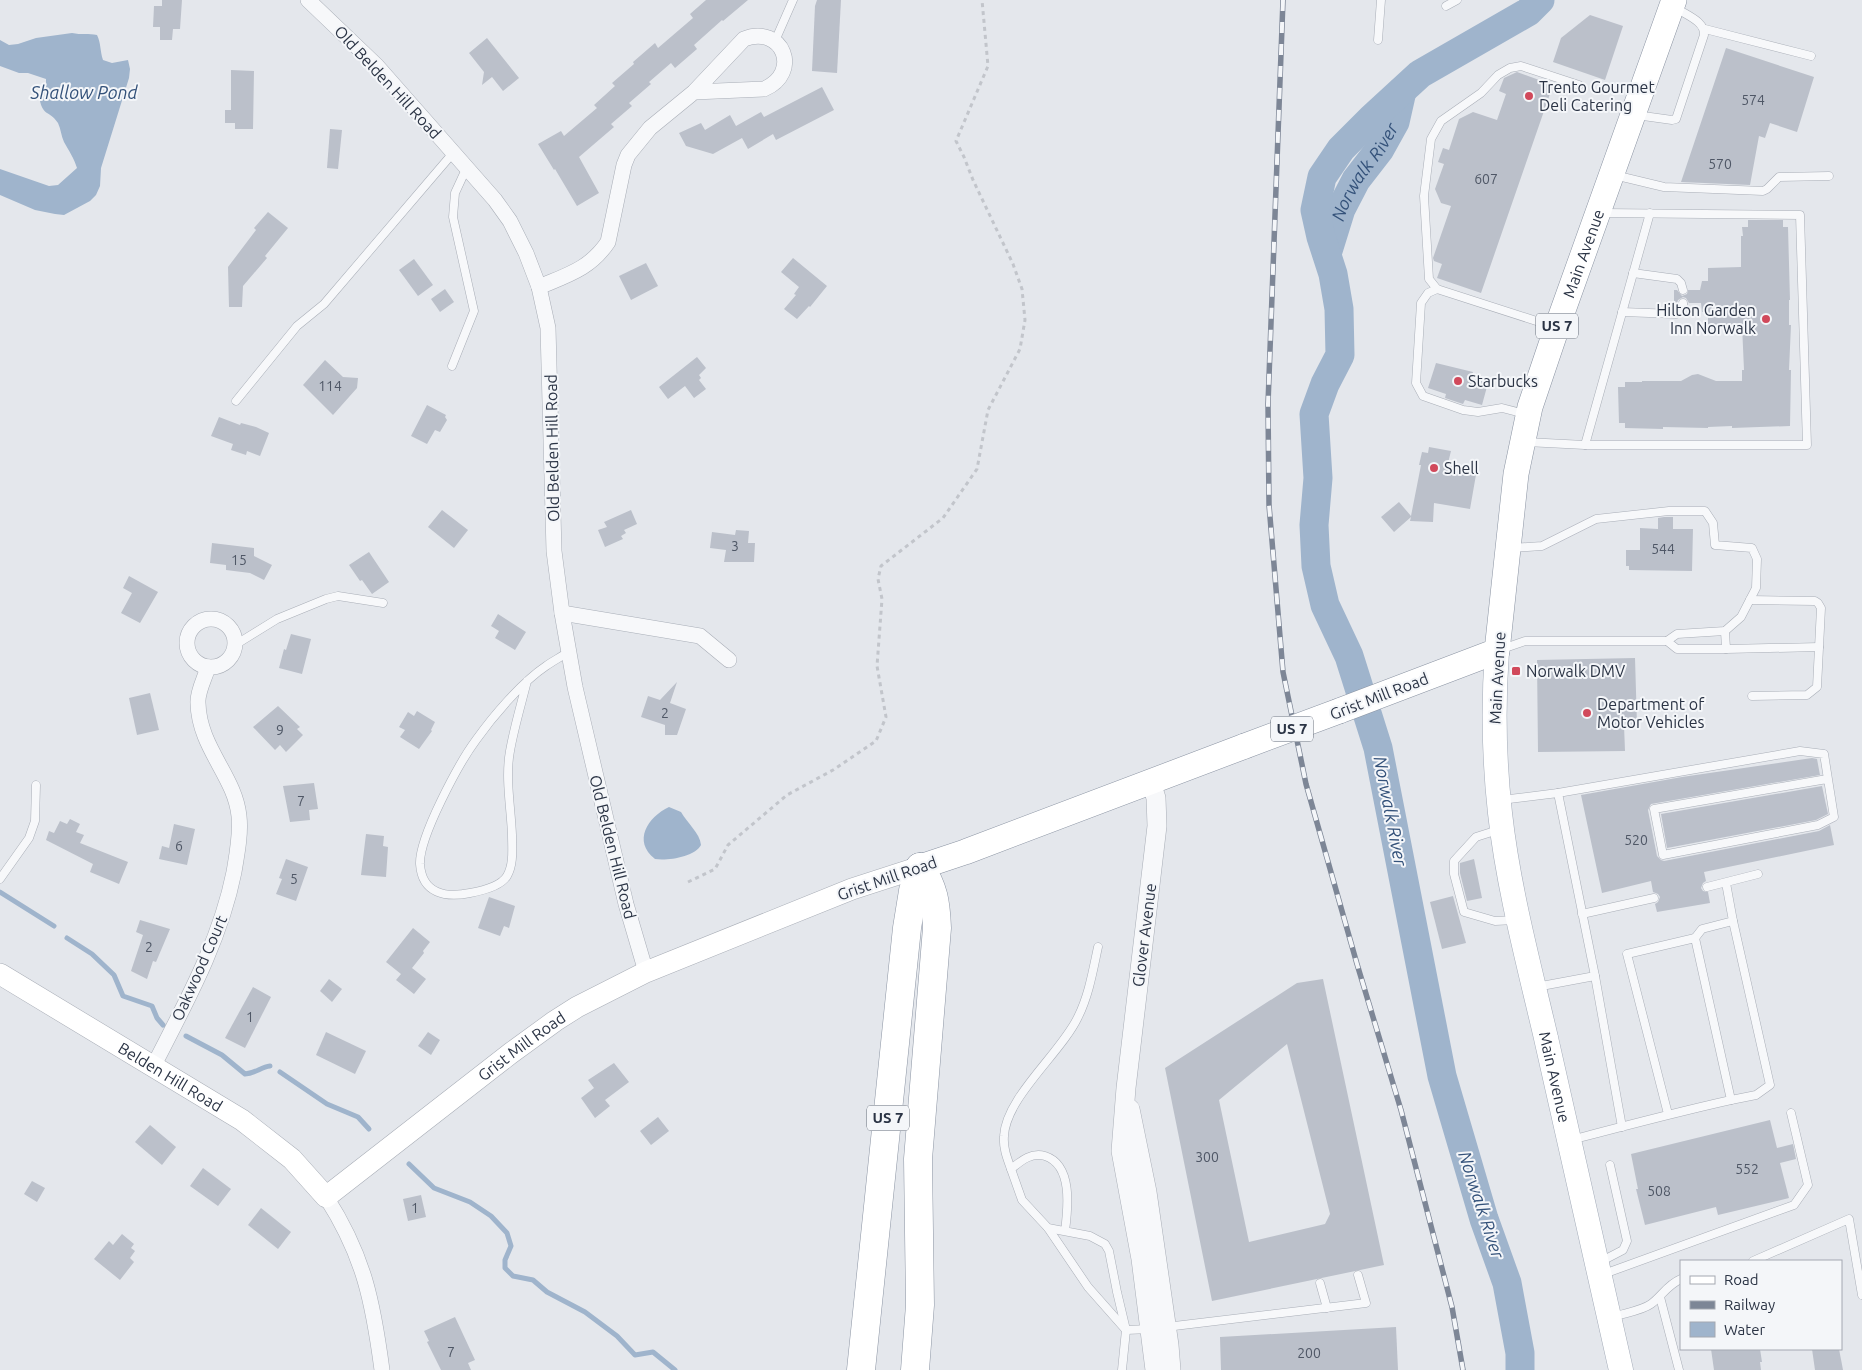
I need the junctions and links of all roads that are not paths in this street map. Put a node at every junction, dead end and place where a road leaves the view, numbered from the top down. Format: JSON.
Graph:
{"nodes":[{"id":1,"x":308,"y":0,"type":"edge"},
{"id":2,"x":793,"y":0,"type":"edge"},
{"id":3,"x":1381,"y":0,"type":"edge"},
{"id":4,"x":1457,"y":0,"type":"edge"},
{"id":5,"x":1673,"y":3,"type":"edge"},
{"id":6,"x":1446,"y":6,"type":"dead end"},
{"id":7,"x":1705,"y":29,"type":"junction"},
{"id":8,"x":1378,"y":40,"type":"dead end"},
{"id":9,"x":775,"y":41,"type":"junction"},
{"id":10,"x":1811,"y":56,"type":"dead end"},
{"id":11,"x":1580,"y":85,"type":"dead end"},
{"id":12,"x":694,"y":92,"type":"junction"},
{"id":13,"x":1634,"y":115,"type":"junction"},
{"id":14,"x":453,"y":153,"type":"junction"},
{"id":15,"x":466,"y":167,"type":"junction"},
{"id":16,"x":1612,"y":175,"type":"junction"},
{"id":17,"x":1828,"y":176,"type":"dead end"},
{"id":18,"x":1599,"y":213,"type":"junction"},
{"id":19,"x":1650,"y":213,"type":"junction"},
{"id":20,"x":1633,"y":273,"type":"junction"},
{"id":21,"x":539,"y":288,"type":"junction"},
{"id":22,"x":1437,"y":289,"type":"junction"},
{"id":23,"x":1683,"y":290,"type":"dead end"},
{"id":24,"x":1683,"y":303,"type":"dead end"},
{"id":25,"x":1622,"y":312,"type":"junction"},
{"id":26,"x":1557,"y":327,"type":"junction"},
{"id":27,"x":452,"y":366,"type":"dead end"},
{"id":28,"x":236,"y":401,"type":"dead end"},
{"id":29,"x":1529,"y":415,"type":"junction"},
{"id":30,"x":1522,"y":442,"type":"junction"},
{"id":31,"x":1585,"y":445,"type":"junction"},
{"id":32,"x":1507,"y":548,"type":"junction"},
{"id":33,"x":1750,"y":600,"type":"junction"},
{"id":34,"x":382,"y":603,"type":"dead end"},
{"id":35,"x":562,"y":613,"type":"junction"},
{"id":36,"x":1725,"y":631,"type":"junction"},
{"id":37,"x":1667,"y":641,"type":"junction"},
{"id":38,"x":235,"y":644,"type":"junction"},
{"id":39,"x":1819,"y":647,"type":"junction"},
{"id":40,"x":1726,"y":649,"type":"junction"},
{"id":41,"x":1497,"y":651,"type":"junction"},
{"id":42,"x":568,"y":652,"type":"junction"},
{"id":43,"x":729,"y":660,"type":"dead end"},
{"id":44,"x":208,"y":667,"type":"junction"},
{"id":45,"x":527,"y":681,"type":"junction"},
{"id":46,"x":1752,"y":696,"type":"dead end"},
{"id":47,"x":1828,"y":779,"type":"junction"},
{"id":48,"x":1152,"y":782,"type":"junction"},
{"id":49,"x":36,"y":785,"type":"dead end"},
{"id":50,"x":1558,"y":793,"type":"junction"},
{"id":51,"x":1499,"y":800,"type":"junction"},
{"id":52,"x":1503,"y":829,"type":"junction"},
{"id":53,"x":920,"y":867,"type":"junction"},
{"id":54,"x":1758,"y":874,"type":"dead end"},
{"id":55,"x":0,"y":879,"type":"edge"},
{"id":56,"x":1726,"y":883,"type":"junction"},
{"id":57,"x":1707,"y":887,"type":"dead end"},
{"id":58,"x":1654,"y":898,"type":"dead end"},
{"id":59,"x":1582,"y":914,"type":"junction"},
{"id":60,"x":1520,"y":919,"type":"junction"},
{"id":61,"x":1733,"y":921,"type":"junction"},
{"id":62,"x":1694,"y":938,"type":"junction"},
{"id":63,"x":1098,"y":947,"type":"dead end"},
{"id":64,"x":646,"y":972,"type":"junction"},
{"id":65,"x":0,"y":974,"type":"edge"},
{"id":66,"x":1595,"y":976,"type":"junction"},
{"id":67,"x":1534,"y":987,"type":"junction"},
{"id":68,"x":153,"y":1067,"type":"junction"},
{"id":69,"x":1731,"y":1100,"type":"junction"},
{"id":70,"x":1791,"y":1113,"type":"dead end"},
{"id":71,"x":1668,"y":1114,"type":"junction"},
{"id":72,"x":1622,"y":1127,"type":"junction"},
{"id":73,"x":1569,"y":1140,"type":"junction"},
{"id":74,"x":1610,"y":1165,"type":"dead end"},
{"id":75,"x":1011,"y":1169,"type":"junction"},
{"id":76,"x":326,"y":1197,"type":"junction"},
{"id":77,"x":1048,"y":1228,"type":"junction"},
{"id":78,"x":1065,"y":1231,"type":"junction"},
{"id":79,"x":1755,"y":1260,"type":"edge"},
{"id":80,"x":1598,"y":1269,"type":"junction"},
{"id":81,"x":1358,"y":1275,"type":"dead end"},
{"id":82,"x":1680,"y":1279,"type":"edge"},
{"id":83,"x":1320,"y":1283,"type":"dead end"},
{"id":84,"x":1862,"y":1295,"type":"edge"},
{"id":85,"x":1660,"y":1297,"type":"junction"},
{"id":86,"x":1326,"y":1308,"type":"junction"},
{"id":87,"x":1609,"y":1318,"type":"junction"},
{"id":88,"x":1159,"y":1328,"type":"junction"},
{"id":89,"x":1126,"y":1330,"type":"junction"},
{"id":90,"x":382,"y":1370,"type":"edge"},
{"id":91,"x":862,"y":1370,"type":"edge"},
{"id":92,"x":915,"y":1370,"type":"edge"},
{"id":93,"x":1122,"y":1370,"type":"edge"},
{"id":94,"x":1156,"y":1370,"type":"edge"},
{"id":95,"x":1171,"y":1370,"type":"edge"},
{"id":96,"x":1621,"y":1370,"type":"edge"},
{"id":97,"x":1679,"y":1370,"type":"edge"}],
"edges":[{"from":1,"to":14,"type":"street","name":"Old Belden Hill Road"},
{"from":2,"to":9,"type":"lane"},
{"from":3,"to":8,"type":"lane"},
{"from":4,"to":6,"type":"lane"},
{"from":5,"to":7,"type":"lane"},
{"from":5,"to":13,"type":"highway","name":"Main Avenue","number":"US 7"},
{"from":7,"to":10,"type":"lane"},
{"from":7,"to":13,"type":"lane"},
{"from":9,"to":12,"type":"street"},
{"from":9,"to":12,"type":"street"},
{"from":11,"to":22,"type":"lane"},
{"from":12,"to":21,"type":"street"},
{"from":13,"to":16,"type":"highway","name":"Main Avenue","number":"US 7"},
{"from":14,"to":15,"type":"street","name":"Old Belden Hill Road"},
{"from":14,"to":28,"type":"lane"},
{"from":15,"to":21,"type":"street","name":"Old Belden Hill Road"},
{"from":15,"to":27,"type":"lane"},
{"from":16,"to":17,"type":"lane"},
{"from":16,"to":18,"type":"highway","name":"Main Avenue","number":"US 7"},
{"from":18,"to":19,"type":"lane"},
{"from":18,"to":26,"type":"highway","name":"Main Avenue","number":"US 7"},
{"from":19,"to":20,"type":"lane"},
{"from":19,"to":31,"type":"lane"},
{"from":20,"to":23,"type":"lane"},
{"from":20,"to":25,"type":"lane"},
{"from":21,"to":35,"type":"street","name":"Old Belden Hill Road"},
{"from":22,"to":26,"type":"lane"},
{"from":22,"to":29,"type":"lane"},
{"from":24,"to":25,"type":"lane"},
{"from":25,"to":31,"type":"lane"},
{"from":26,"to":29,"type":"highway","name":"Main Avenue","number":"US 7"},
{"from":29,"to":30,"type":"highway","name":"Main Avenue","number":"US 7"},
{"from":30,"to":31,"type":"lane"},
{"from":30,"to":32,"type":"highway","name":"Main Avenue","number":"US 7"},
{"from":32,"to":33,"type":"lane"},
{"from":32,"to":41,"type":"highway","name":"Main Avenue","number":"US 7"},
{"from":33,"to":36,"type":"lane"},
{"from":33,"to":39,"type":"lane"},
{"from":34,"to":38,"type":"lane"},
{"from":35,"to":42,"type":"street","name":"Old Belden Hill Road"},
{"from":35,"to":43,"type":"street"},
{"from":36,"to":37,"type":"lane"},
{"from":36,"to":40,"type":"lane"},
{"from":37,"to":40,"type":"lane"},
{"from":37,"to":41,"type":"lane"},
{"from":38,"to":44,"type":"street"},
{"from":38,"to":44,"type":"street"},
{"from":39,"to":40,"type":"lane"},
{"from":39,"to":46,"type":"lane"},
{"from":41,"to":48,"type":"highway","name":"Grist Mill Road","number":"US 7","bridge":true},
{"from":41,"to":51,"type":"main road","name":"Main Avenue"},
{"from":42,"to":45,"type":"lane"},
{"from":42,"to":64,"type":"street","name":"Old Belden Hill Road"},
{"from":44,"to":68,"type":"street","name":"Oakwood Court"},
{"from":45,"to":45,"type":"lane"},
{"from":47,"to":47,"type":"lane"},
{"from":47,"to":50,"type":"lane"},
{"from":48,"to":53,"type":"highway","name":"Grist Mill Road","number":"US 7"},
{"from":48,"to":88,"type":"street","name":"Glover Avenue"},
{"from":49,"to":55,"type":"lane"},
{"from":50,"to":51,"type":"lane"},
{"from":50,"to":59,"type":"lane"},
{"from":51,"to":52,"type":"main road","name":"Main Avenue"},
{"from":52,"to":60,"type":"main road","name":"Main Avenue"},
{"from":52,"to":60,"type":"lane"},
{"from":53,"to":64,"type":"main road","name":"Grist Mill Road"},
{"from":53,"to":91,"type":"highway","number":"US 7"},
{"from":53,"to":92,"type":"highway","number":"US 7"},
{"from":54,"to":56,"type":"lane"},
{"from":56,"to":57,"type":"lane"},
{"from":56,"to":61,"type":"lane"},
{"from":58,"to":59,"type":"lane"},
{"from":59,"to":66,"type":"lane"},
{"from":60,"to":67,"type":"main road","name":"Main Avenue"},
{"from":61,"to":62,"type":"lane"},
{"from":61,"to":69,"type":"lane"},
{"from":62,"to":69,"type":"lane"},
{"from":62,"to":71,"type":"lane"},
{"from":63,"to":75,"type":"lane"},
{"from":64,"to":76,"type":"main road","name":"Grist Mill Road"},
{"from":65,"to":68,"type":"main road","name":"Belden Hill Road"},
{"from":66,"to":67,"type":"lane"},
{"from":66,"to":72,"type":"lane"},
{"from":67,"to":73,"type":"main road","name":"Main Avenue"},
{"from":68,"to":76,"type":"main road","name":"Belden Hill Road"},
{"from":69,"to":71,"type":"lane"},
{"from":70,"to":80,"type":"lane"},
{"from":71,"to":72,"type":"lane"},
{"from":72,"to":73,"type":"lane"},
{"from":73,"to":80,"type":"main road","name":"Main Avenue"},
{"from":74,"to":80,"type":"lane"},
{"from":75,"to":77,"type":"lane"},
{"from":75,"to":78,"type":"lane"},
{"from":76,"to":90,"type":"street"},
{"from":77,"to":78,"type":"lane"},
{"from":77,"to":89,"type":"lane"},
{"from":78,"to":89,"type":"lane"},
{"from":79,"to":84,"type":"lane"},
{"from":80,"to":87,"type":"main road","name":"Main Avenue"},
{"from":81,"to":86,"type":"lane"},
{"from":82,"to":85,"type":"lane"},
{"from":83,"to":86,"type":"lane"},
{"from":85,"to":87,"type":"lane"},
{"from":85,"to":97,"type":"lane"},
{"from":86,"to":88,"type":"lane"},
{"from":87,"to":96,"type":"main road","name":"Main Avenue"},
{"from":88,"to":89,"type":"lane"},
{"from":88,"to":94,"type":"street","name":"Glover Avenue"},
{"from":88,"to":95,"type":"street","name":"Glover Avenue"},
{"from":89,"to":93,"type":"lane"}]}
